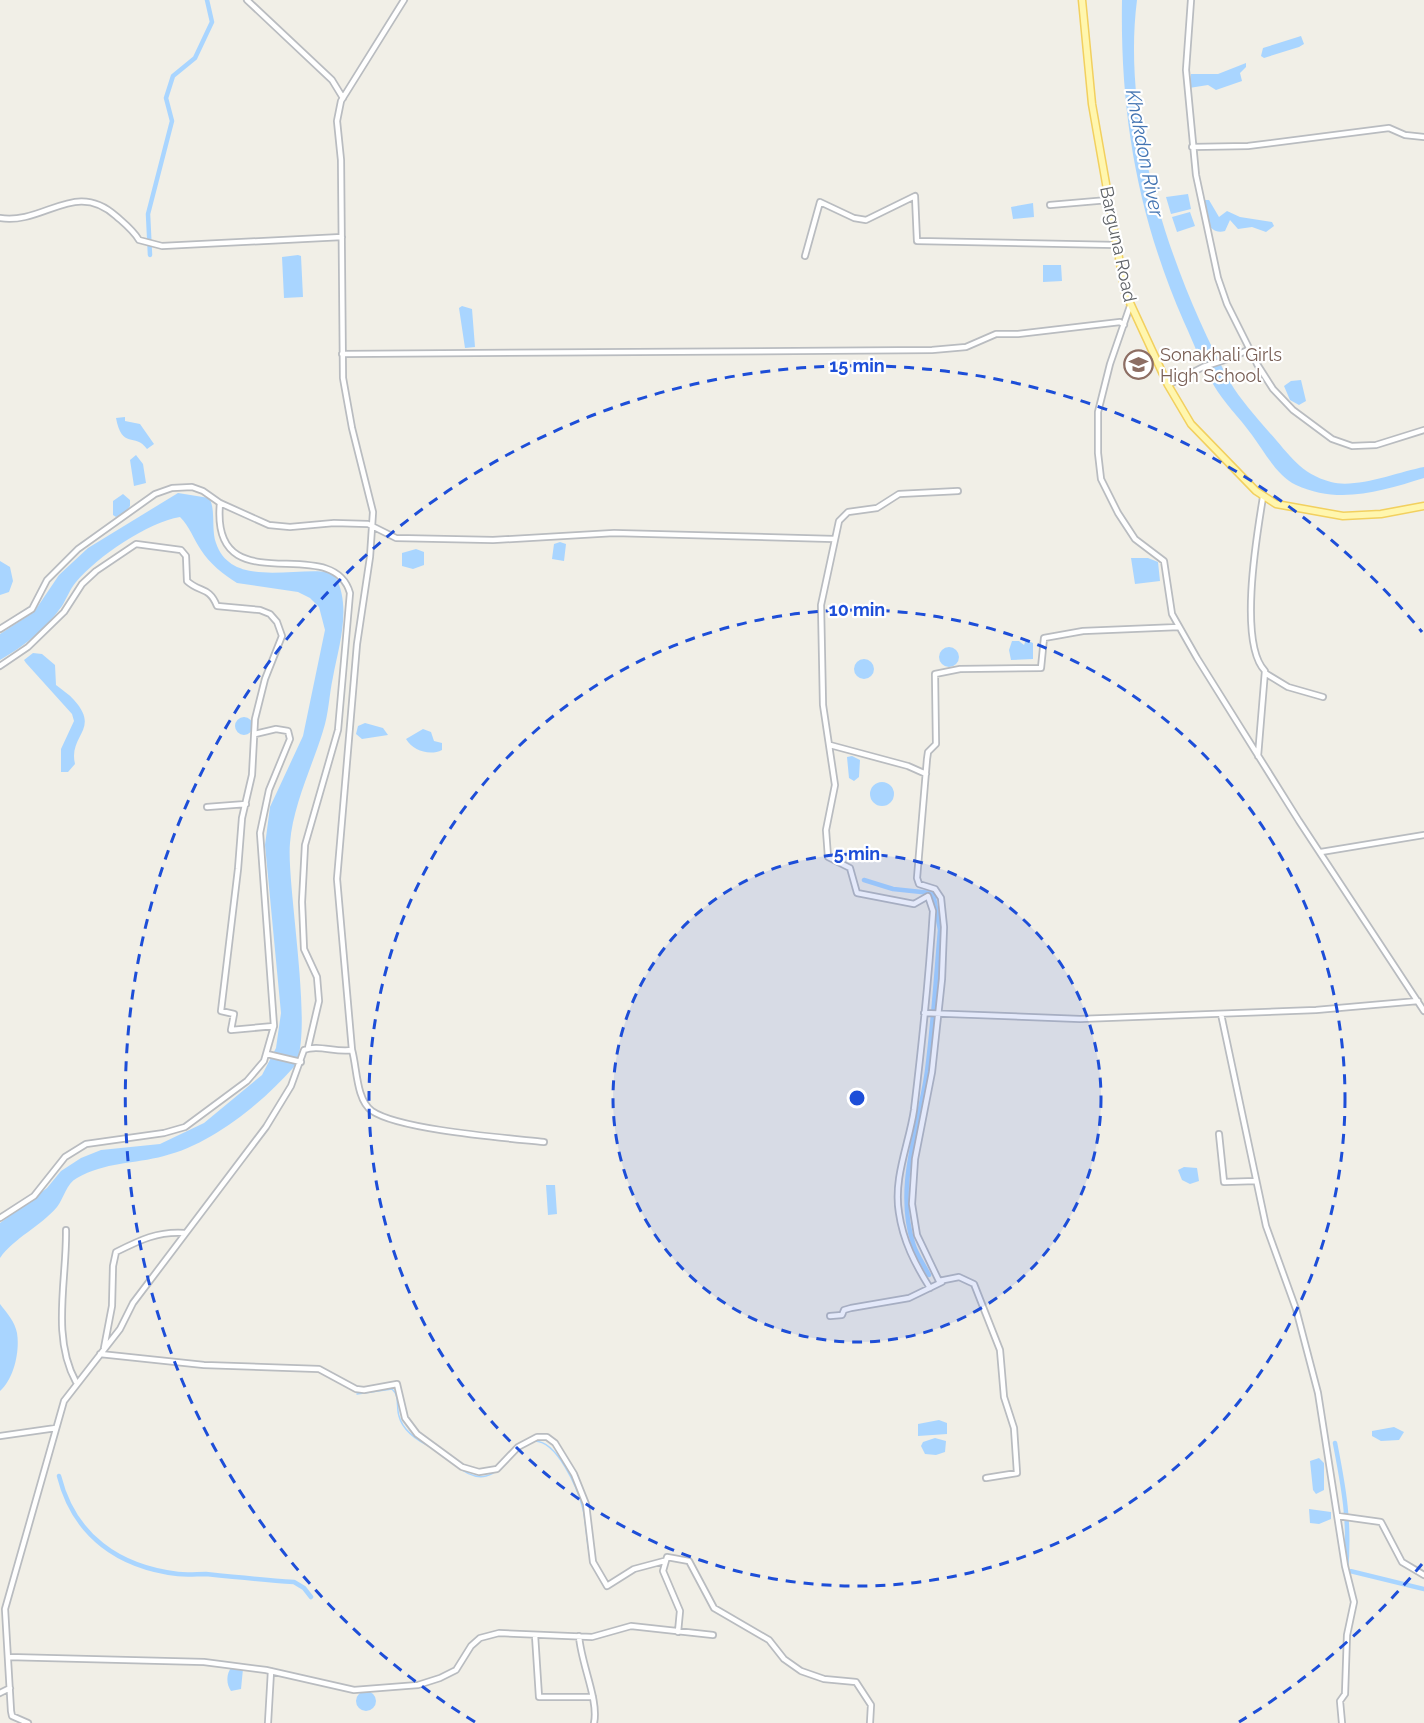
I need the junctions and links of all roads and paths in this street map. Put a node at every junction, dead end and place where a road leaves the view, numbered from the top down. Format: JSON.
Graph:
{"nodes":[{"id":1,"x":247,"y":0,"type":"edge"},
{"id":2,"x":404,"y":0,"type":"edge"},
{"id":3,"x":1082,"y":0,"type":"edge"},
{"id":4,"x":1191,"y":0,"type":"edge"},
{"id":5,"x":343,"y":98,"type":"junction"},
{"id":6,"x":1424,"y":137,"type":"edge"},
{"id":7,"x":1192,"y":147,"type":"junction"},
{"id":8,"x":1108,"y":200,"type":"junction"},
{"id":9,"x":1050,"y":205,"type":"dead end"},
{"id":10,"x":0,"y":218,"type":"edge"},
{"id":11,"x":342,"y":237,"type":"junction"},
{"id":12,"x":1116,"y":245,"type":"junction"},
{"id":13,"x":805,"y":256,"type":"dead end"},
{"id":14,"x":1130,"y":306,"type":"junction"},
{"id":15,"x":1124,"y":325,"type":"junction"},
{"id":16,"x":1250,"y":349,"type":"junction"},
{"id":17,"x":342,"y":354,"type":"junction"},
{"id":18,"x":1168,"y":385,"type":"junction"},
{"id":19,"x":1424,"y":430,"type":"edge"},
{"id":20,"x":958,"y":491,"type":"dead end"},
{"id":21,"x":1263,"y":497,"type":"junction"},
{"id":22,"x":220,"y":503,"type":"junction"},
{"id":23,"x":1424,"y":506,"type":"edge"},
{"id":24,"x":372,"y":526,"type":"junction"},
{"id":25,"x":834,"y":539,"type":"junction"},
{"id":26,"x":1179,"y":627,"type":"junction"},
{"id":27,"x":0,"y":629,"type":"edge"},
{"id":28,"x":0,"y":666,"type":"edge"},
{"id":29,"x":1265,"y":673,"type":"junction"},
{"id":30,"x":1323,"y":697,"type":"dead end"},
{"id":31,"x":255,"y":734,"type":"junction"},
{"id":32,"x":830,"y":746,"type":"junction"},
{"id":33,"x":1258,"y":756,"type":"junction"},
{"id":34,"x":926,"y":774,"type":"junction"},
{"id":35,"x":246,"y":804,"type":"junction"},
{"id":36,"x":207,"y":807,"type":"dead end"},
{"id":37,"x":1424,"y":835,"type":"edge"},
{"id":38,"x":1321,"y":852,"type":"junction"},
{"id":39,"x":1418,"y":1001,"type":"junction"},
{"id":40,"x":1424,"y":1011,"type":"edge"},
{"id":41,"x":924,"y":1012,"type":"junction"},
{"id":42,"x":938,"y":1013,"type":"junction"},
{"id":43,"x":1221,"y":1014,"type":"junction"},
{"id":44,"x":274,"y":1026,"type":"junction"},
{"id":45,"x":308,"y":1048,"type":"junction"},
{"id":46,"x":352,"y":1050,"type":"junction"},
{"id":47,"x":267,"y":1054,"type":"junction"},
{"id":48,"x":301,"y":1062,"type":"junction"},
{"id":49,"x":1219,"y":1134,"type":"dead end"},
{"id":50,"x":544,"y":1142,"type":"dead end"},
{"id":51,"x":1256,"y":1181,"type":"junction"},
{"id":52,"x":0,"y":1218,"type":"edge"},
{"id":53,"x":66,"y":1230,"type":"dead end"},
{"id":54,"x":185,"y":1233,"type":"junction"},
{"id":55,"x":942,"y":1282,"type":"junction"},
{"id":56,"x":930,"y":1288,"type":"junction"},
{"id":57,"x":830,"y":1316,"type":"dead end"},
{"id":58,"x":101,"y":1352,"type":"junction"},
{"id":59,"x":76,"y":1382,"type":"junction"},
{"id":60,"x":56,"y":1428,"type":"junction"},
{"id":61,"x":0,"y":1436,"type":"edge"},
{"id":62,"x":986,"y":1478,"type":"dead end"},
{"id":63,"x":1338,"y":1516,"type":"junction"},
{"id":64,"x":664,"y":1561,"type":"junction"},
{"id":65,"x":1424,"y":1575,"type":"edge"},
{"id":66,"x":678,"y":1632,"type":"junction"},
{"id":67,"x":535,"y":1635,"type":"junction"},
{"id":68,"x":713,"y":1635,"type":"dead end"},
{"id":69,"x":579,"y":1636,"type":"junction"},
{"id":70,"x":8,"y":1657,"type":"junction"},
{"id":71,"x":271,"y":1671,"type":"junction"},
{"id":72,"x":10,"y":1688,"type":"junction"},
{"id":73,"x":0,"y":1693,"type":"edge"},
{"id":74,"x":593,"y":1697,"type":"junction"},
{"id":75,"x":28,"y":1723,"type":"edge"},
{"id":76,"x":268,"y":1723,"type":"edge"},
{"id":77,"x":594,"y":1723,"type":"edge"},
{"id":78,"x":870,"y":1723,"type":"edge"},
{"id":79,"x":1342,"y":1723,"type":"edge"}],
"edges":[{"from":1,"to":5,"type":"street"},
{"from":2,"to":5,"type":"street"},
{"from":3,"to":8,"type":"main road","name":"Barguna Road"},
{"from":4,"to":7,"type":"street"},
{"from":5,"to":11,"type":"street"},
{"from":6,"to":7,"type":"street"},
{"from":7,"to":16,"type":"street"},
{"from":8,"to":9,"type":"street"},
{"from":8,"to":12,"type":"main road","name":"Barguna Road"},
{"from":10,"to":11,"type":"street"},
{"from":11,"to":17,"type":"street"},
{"from":12,"to":13,"type":"street"},
{"from":12,"to":14,"type":"main road","name":"Barguna Road"},
{"from":14,"to":15,"type":"street"},
{"from":14,"to":18,"type":"main road","name":"Barguna Road"},
{"from":15,"to":17,"type":"street"},
{"from":15,"to":26,"type":"street"},
{"from":16,"to":18,"type":"street"},
{"from":16,"to":19,"type":"street"},
{"from":17,"to":24,"type":"street"},
{"from":18,"to":21,"type":"main road","name":"Barguna Road"},
{"from":20,"to":25,"type":"street"},
{"from":21,"to":23,"type":"main road","name":"Barguna Road"},
{"from":21,"to":29,"type":"street"},
{"from":22,"to":24,"type":"street"},
{"from":22,"to":27,"type":"street"},
{"from":22,"to":45,"type":"street"},
{"from":24,"to":25,"type":"street"},
{"from":24,"to":46,"type":"street"},
{"from":25,"to":32,"type":"street"},
{"from":26,"to":33,"type":"street"},
{"from":26,"to":34,"type":"street"},
{"from":28,"to":31,"type":"street"},
{"from":29,"to":30,"type":"street"},
{"from":29,"to":33,"type":"street"},
{"from":31,"to":35,"type":"street"},
{"from":31,"to":44,"type":"street"},
{"from":32,"to":34,"type":"street"},
{"from":32,"to":41,"type":"street"},
{"from":33,"to":38,"type":"street"},
{"from":34,"to":42,"type":"street"},
{"from":35,"to":36,"type":"street"},
{"from":35,"to":44,"type":"street"},
{"from":37,"to":38,"type":"street"},
{"from":38,"to":39,"type":"street"},
{"from":39,"to":40,"type":"street"},
{"from":39,"to":43,"type":"street"},
{"from":41,"to":42,"type":"street"},
{"from":41,"to":56,"type":"street"},
{"from":42,"to":43,"type":"street"},
{"from":42,"to":55,"type":"street"},
{"from":43,"to":51,"type":"street"},
{"from":44,"to":47,"type":"street"},
{"from":45,"to":46,"type":"street"},
{"from":45,"to":48,"type":"street"},
{"from":46,"to":50,"type":"street"},
{"from":47,"to":48,"type":"street"},
{"from":47,"to":52,"type":"street"},
{"from":48,"to":54,"type":"street"},
{"from":49,"to":51,"type":"street"},
{"from":51,"to":63,"type":"street"},
{"from":53,"to":59,"type":"street"},
{"from":54,"to":58,"type":"street"},
{"from":54,"to":58,"type":"street"},
{"from":55,"to":56,"type":"street"},
{"from":55,"to":62,"type":"street"},
{"from":56,"to":57,"type":"street"},
{"from":58,"to":59,"type":"street"},
{"from":58,"to":64,"type":"street"},
{"from":59,"to":60,"type":"street"},
{"from":60,"to":61,"type":"street"},
{"from":60,"to":70,"type":"street"},
{"from":63,"to":65,"type":"street"},
{"from":63,"to":79,"type":"street"},
{"from":64,"to":66,"type":"street"},
{"from":64,"to":78,"type":"street"},
{"from":66,"to":68,"type":"street"},
{"from":66,"to":69,"type":"street"},
{"from":67,"to":69,"type":"street"},
{"from":67,"to":71,"type":"street"},
{"from":67,"to":74,"type":"street"},
{"from":69,"to":74,"type":"street"},
{"from":70,"to":71,"type":"street"},
{"from":70,"to":72,"type":"street"},
{"from":71,"to":76,"type":"street"},
{"from":72,"to":73,"type":"street"},
{"from":72,"to":75,"type":"street"},
{"from":74,"to":77,"type":"street"}]}
